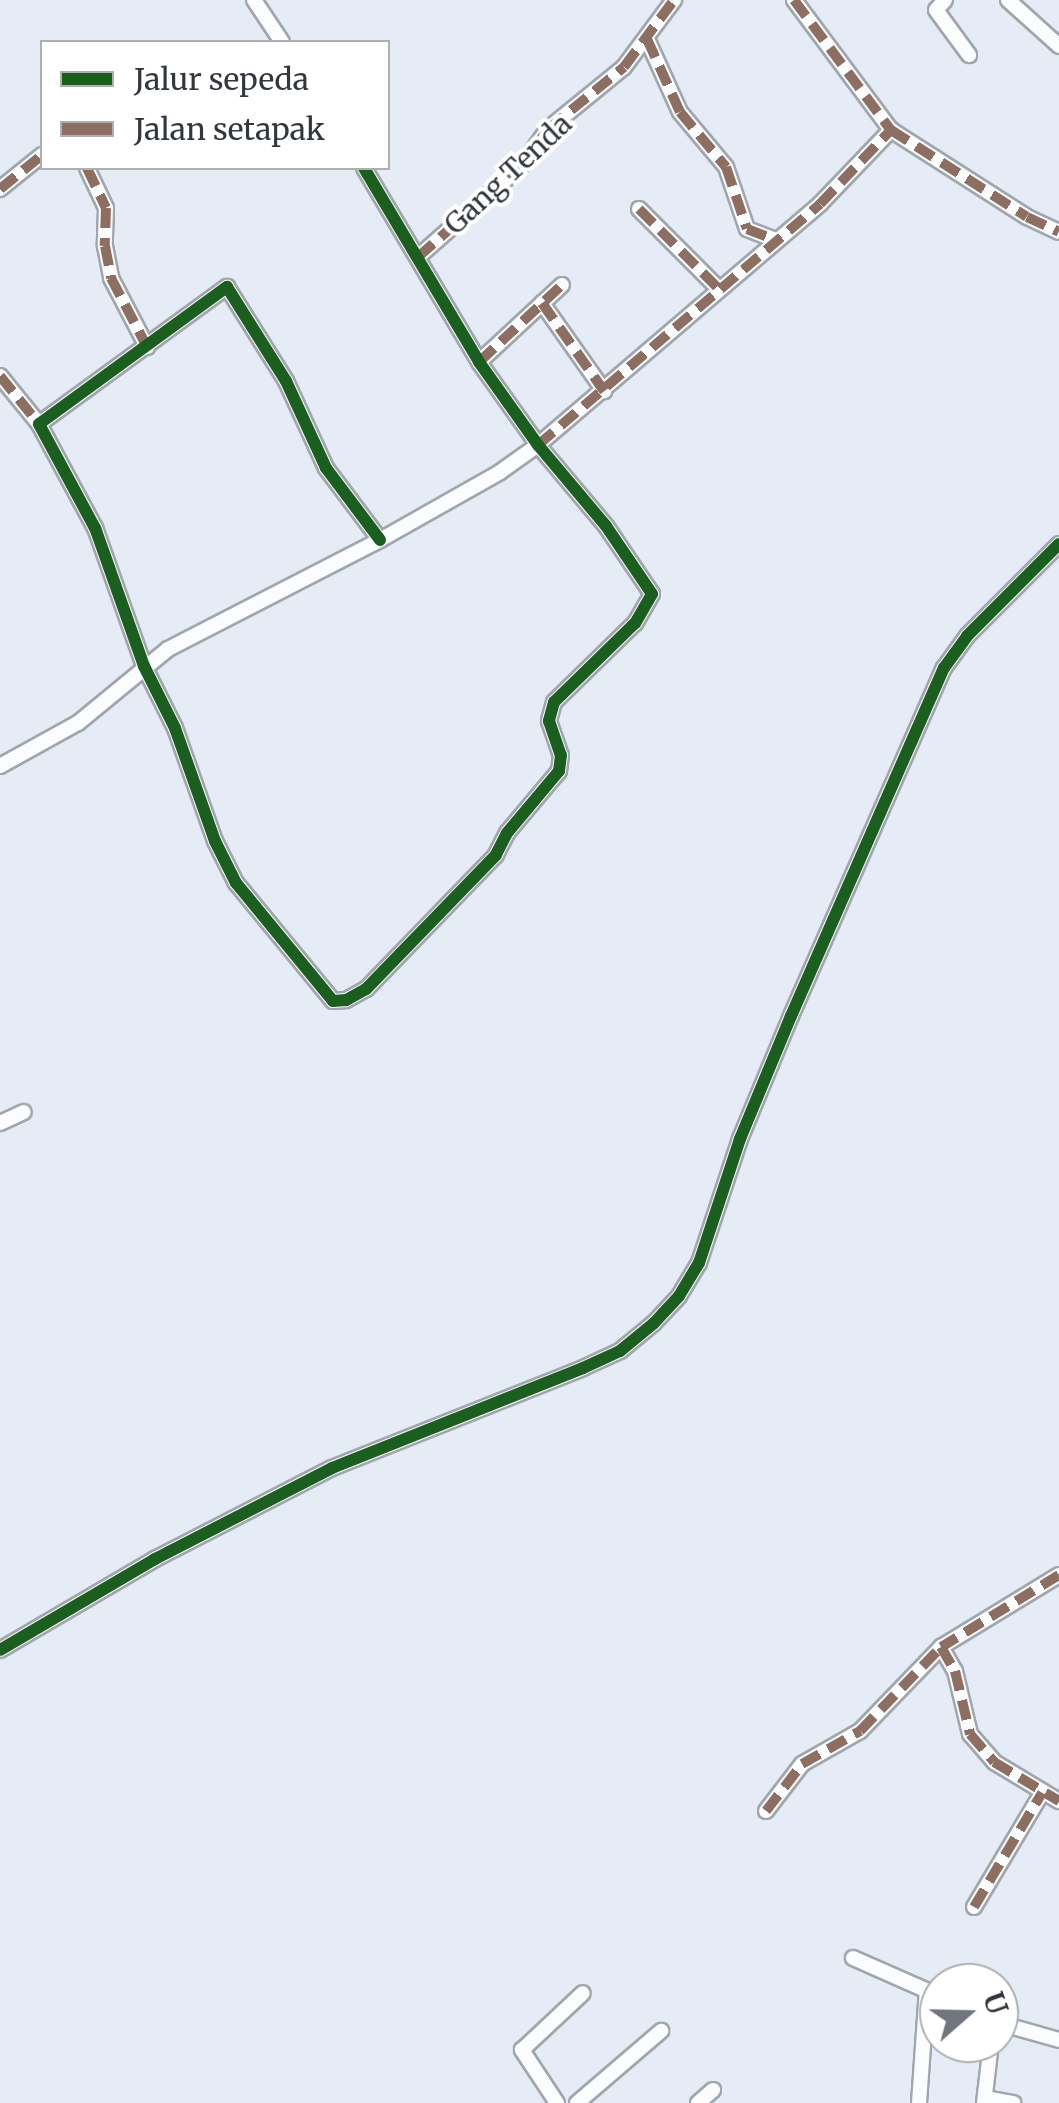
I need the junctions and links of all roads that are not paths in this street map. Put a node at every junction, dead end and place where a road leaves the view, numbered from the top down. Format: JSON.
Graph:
{"nodes":[{"id":1,"x":254,"y":0,"type":"edge"},
{"id":2,"x":674,"y":0,"type":"edge"},
{"id":3,"x":794,"y":0,"type":"edge"},
{"id":4,"x":945,"y":0,"type":"edge"},
{"id":5,"x":1008,"y":0,"type":"edge"},
{"id":6,"x":647,"y":39,"type":"junction"},
{"id":7,"x":281,"y":40,"type":"edge"},
{"id":8,"x":1059,"y":46,"type":"edge"},
{"id":9,"x":969,"y":55,"type":"dead end"},
{"id":10,"x":891,"y":130,"type":"junction"},
{"id":11,"x":40,"y":157,"type":"edge"},
{"id":12,"x":88,"y":170,"type":"edge"},
{"id":13,"x":365,"y":170,"type":"edge"},
{"id":14,"x":0,"y":189,"type":"edge"},
{"id":15,"x":640,"y":209,"type":"dead end"},
{"id":16,"x":1059,"y":232,"type":"edge"},
{"id":17,"x":776,"y":240,"type":"junction"},
{"id":18,"x":418,"y":257,"type":"junction"},
{"id":19,"x":562,"y":285,"type":"dead end"},
{"id":20,"x":718,"y":288,"type":"junction"},
{"id":21,"x":542,"y":303,"type":"junction"},
{"id":22,"x":147,"y":347,"type":"junction"},
{"id":23,"x":479,"y":362,"type":"junction"},
{"id":24,"x":0,"y":376,"type":"edge"},
{"id":25,"x":604,"y":391,"type":"junction"},
{"id":26,"x":39,"y":424,"type":"junction"},
{"id":27,"x":538,"y":445,"type":"junction"},
{"id":28,"x":380,"y":540,"type":"junction"},
{"id":29,"x":1059,"y":544,"type":"edge"},
{"id":30,"x":144,"y":666,"type":"junction"},
{"id":31,"x":0,"y":766,"type":"edge"},
{"id":32,"x":24,"y":1112,"type":"dead end"},
{"id":33,"x":0,"y":1123,"type":"edge"},
{"id":34,"x":1059,"y":1576,"type":"edge"},
{"id":35,"x":941,"y":1647,"type":"junction"},
{"id":36,"x":0,"y":1650,"type":"edge"},
{"id":37,"x":1042,"y":1793,"type":"junction"},
{"id":38,"x":1059,"y":1802,"type":"edge"},
{"id":39,"x":766,"y":1811,"type":"dead end"},
{"id":40,"x":974,"y":1907,"type":"dead end"},
{"id":41,"x":854,"y":1958,"type":"dead end"},
{"id":42,"x":919,"y":1987,"type":"edge"},
{"id":43,"x":583,"y":1993,"type":"dead end"},
{"id":44,"x":1019,"y":2029,"type":"edge"},
{"id":45,"x":660,"y":2031,"type":"dead end"},
{"id":46,"x":1059,"y":2040,"type":"edge"},
{"id":47,"x":924,"y":2063,"type":"edge"},
{"id":48,"x":989,"y":2063,"type":"edge"},
{"id":49,"x":713,"y":2090,"type":"dead end"},
{"id":50,"x":984,"y":2101,"type":"edge"},
{"id":51,"x":557,"y":2103,"type":"edge"},
{"id":52,"x":577,"y":2103,"type":"edge"},
{"id":53,"x":698,"y":2103,"type":"edge"},
{"id":54,"x":919,"y":2103,"type":"edge"},
{"id":55,"x":1014,"y":2103,"type":"edge"}],
"edges":[{"from":1,"to":7,"type":"street"},
{"from":2,"to":6,"type":"street","name":"Gang Tenda"},
{"from":3,"to":10,"type":"street"},
{"from":4,"to":9,"type":"street"},
{"from":5,"to":8,"type":"street"},
{"from":6,"to":17,"type":"street"},
{"from":6,"to":18,"type":"street","name":"Gang Tenda"},
{"from":10,"to":16,"type":"street"},
{"from":10,"to":17,"type":"street"},
{"from":11,"to":14,"type":"street"},
{"from":12,"to":22,"type":"street"},
{"from":13,"to":18,"type":"street"},
{"from":15,"to":20,"type":"street"},
{"from":17,"to":20,"type":"street"},
{"from":18,"to":23,"type":"street"},
{"from":19,"to":21,"type":"street"},
{"from":20,"to":25,"type":"street"},
{"from":21,"to":23,"type":"street"},
{"from":21,"to":25,"type":"street"},
{"from":22,"to":26,"type":"street"},
{"from":22,"to":28,"type":"street"},
{"from":23,"to":27,"type":"street"},
{"from":24,"to":26,"type":"street"},
{"from":25,"to":27,"type":"street"},
{"from":26,"to":30,"type":"street"},
{"from":27,"to":28,"type":"street"},
{"from":27,"to":30,"type":"street"},
{"from":28,"to":30,"type":"street"},
{"from":29,"to":36,"type":"street"},
{"from":30,"to":31,"type":"street"},
{"from":32,"to":33,"type":"street"},
{"from":34,"to":35,"type":"street"},
{"from":35,"to":37,"type":"street"},
{"from":35,"to":39,"type":"street"},
{"from":37,"to":38,"type":"street"},
{"from":37,"to":40,"type":"street"},
{"from":41,"to":42,"type":"street"},
{"from":43,"to":51,"type":"street"},
{"from":44,"to":46,"type":"street"},
{"from":45,"to":52,"type":"street"},
{"from":47,"to":54,"type":"street"},
{"from":48,"to":50,"type":"street"},
{"from":49,"to":53,"type":"street"},
{"from":50,"to":55,"type":"street"}]}
